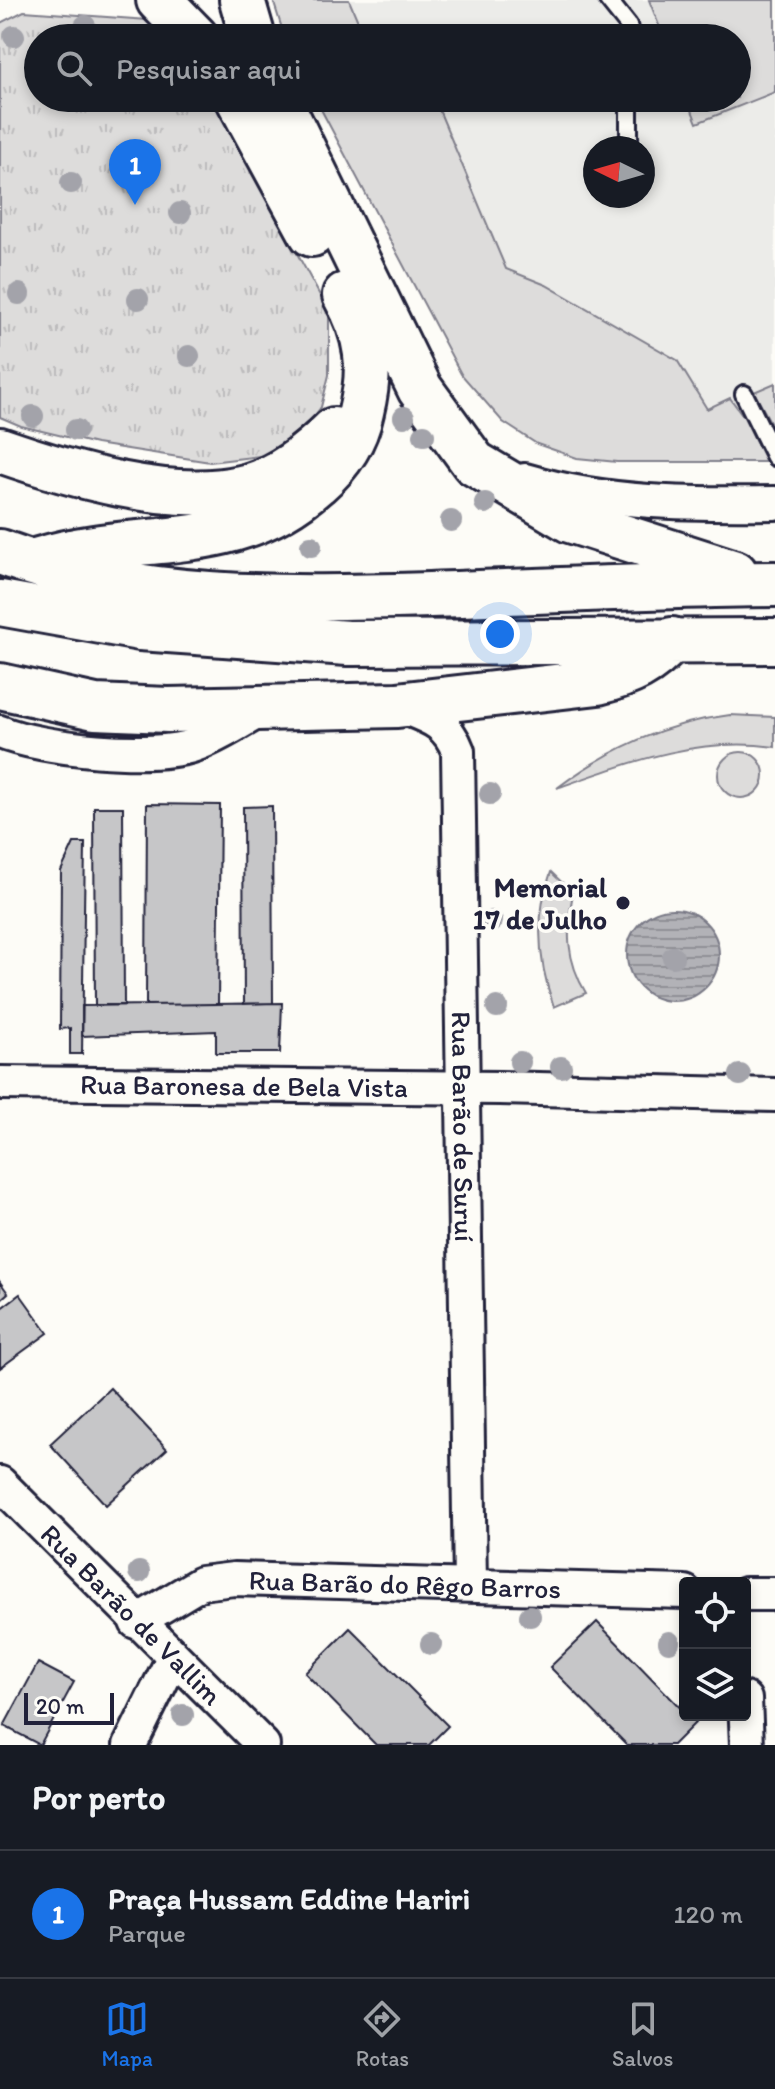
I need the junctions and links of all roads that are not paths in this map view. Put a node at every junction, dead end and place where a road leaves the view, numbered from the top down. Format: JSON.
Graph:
{"nodes":[{"id":1,"x":242,"y":0,"type":"edge"},
{"id":2,"x":608,"y":0,"type":"edge"},
{"id":3,"x":150,"y":1,"type":"edge"},
{"id":4,"x":179,"y":24,"type":"edge"},
{"id":5,"x":249,"y":24,"type":"edge"},
{"id":6,"x":627,"y":24,"type":"edge"},
{"id":7,"x":246,"y":112,"type":"edge"},
{"id":8,"x":285,"y":112,"type":"edge"},
{"id":9,"x":629,"y":112,"type":"edge"},
{"id":10,"x":629,"y":136,"type":"edge"},
{"id":11,"x":420,"y":389,"type":"junction"},
{"id":12,"x":744,"y":394,"type":"dead end"},
{"id":13,"x":364,"y":400,"type":"junction"},
{"id":14,"x":0,"y":450,"type":"edge"},
{"id":15,"x":775,"y":457,"type":"edge"},
{"id":16,"x":775,"y":503,"type":"edge"},
{"id":17,"x":15,"y":558,"type":"edge"},
{"id":18,"x":773,"y":584,"type":"edge"},
{"id":19,"x":0,"y":603,"type":"edge"},
{"id":20,"x":672,"y":640,"type":"junction"},
{"id":21,"x":775,"y":641,"type":"edge"},
{"id":22,"x":0,"y":686,"type":"edge"},
{"id":23,"x":397,"y":705,"type":"junction"},
{"id":24,"x":266,"y":706,"type":"junction"},
{"id":25,"x":0,"y":732,"type":"edge"},
{"id":26,"x":0,"y":1083,"type":"edge"},
{"id":27,"x":462,"y":1088,"type":"junction"},
{"id":28,"x":775,"y":1095,"type":"edge"},
{"id":29,"x":0,"y":1483,"type":"edge"},
{"id":30,"x":470,"y":1585,"type":"junction"},
{"id":31,"x":751,"y":1594,"type":"edge"},
{"id":32,"x":775,"y":1594,"type":"edge"},
{"id":33,"x":677,"y":1598,"type":"edge"},
{"id":34,"x":136,"y":1622,"type":"junction"},
{"id":35,"x":173,"y":1658,"type":"junction"},
{"id":36,"x":746,"y":1721,"type":"edge"},
{"id":37,"x":130,"y":1745,"type":"edge"},
{"id":38,"x":263,"y":1745,"type":"edge"},
{"id":39,"x":747,"y":1745,"type":"edge"}],
"edges":[{"from":1,"to":5,"type":"highway"},
{"from":2,"to":6,"type":"lane"},
{"from":3,"to":4,"type":"highway"},
{"from":7,"to":13,"type":"highway"},
{"from":8,"to":11,"type":"highway"},
{"from":9,"to":10,"type":"lane"},
{"from":11,"to":16,"type":"street"},
{"from":11,"to":18,"type":"highway"},
{"from":12,"to":15,"type":"lane"},
{"from":13,"to":14,"type":"highway"},
{"from":13,"to":17,"type":"highway"},
{"from":17,"to":18,"type":"highway"},
{"from":19,"to":20,"type":"highway"},
{"from":20,"to":21,"type":"highway"},
{"from":20,"to":23,"type":"highway"},
{"from":22,"to":24,"type":"highway"},
{"from":23,"to":24,"type":"highway"},
{"from":23,"to":27,"type":"street","name":"Rua Barão de Suruí"},
{"from":24,"to":25,"type":"street"},
{"from":26,"to":27,"type":"street","name":"Rua Baronesa de Bela Vista"},
{"from":27,"to":28,"type":"street","name":"Rua Baronesa de Bela Vista"},
{"from":27,"to":30,"type":"street","name":"Rua Barão de Suruí"},
{"from":29,"to":34,"type":"street","name":"Rua Barão de Vallim"},
{"from":30,"to":33,"type":"street","name":"Rua Barão do Rêgo Barros"},
{"from":30,"to":34,"type":"street","name":"Rua Barão do Rêgo Barros"},
{"from":31,"to":32,"type":"street"},
{"from":34,"to":35,"type":"street","name":"Rua Barão de Vallim"},
{"from":35,"to":37,"type":"street"},
{"from":35,"to":38,"type":"street","name":"Rua Barão de Vallim"},
{"from":36,"to":39,"type":"street"}]}
